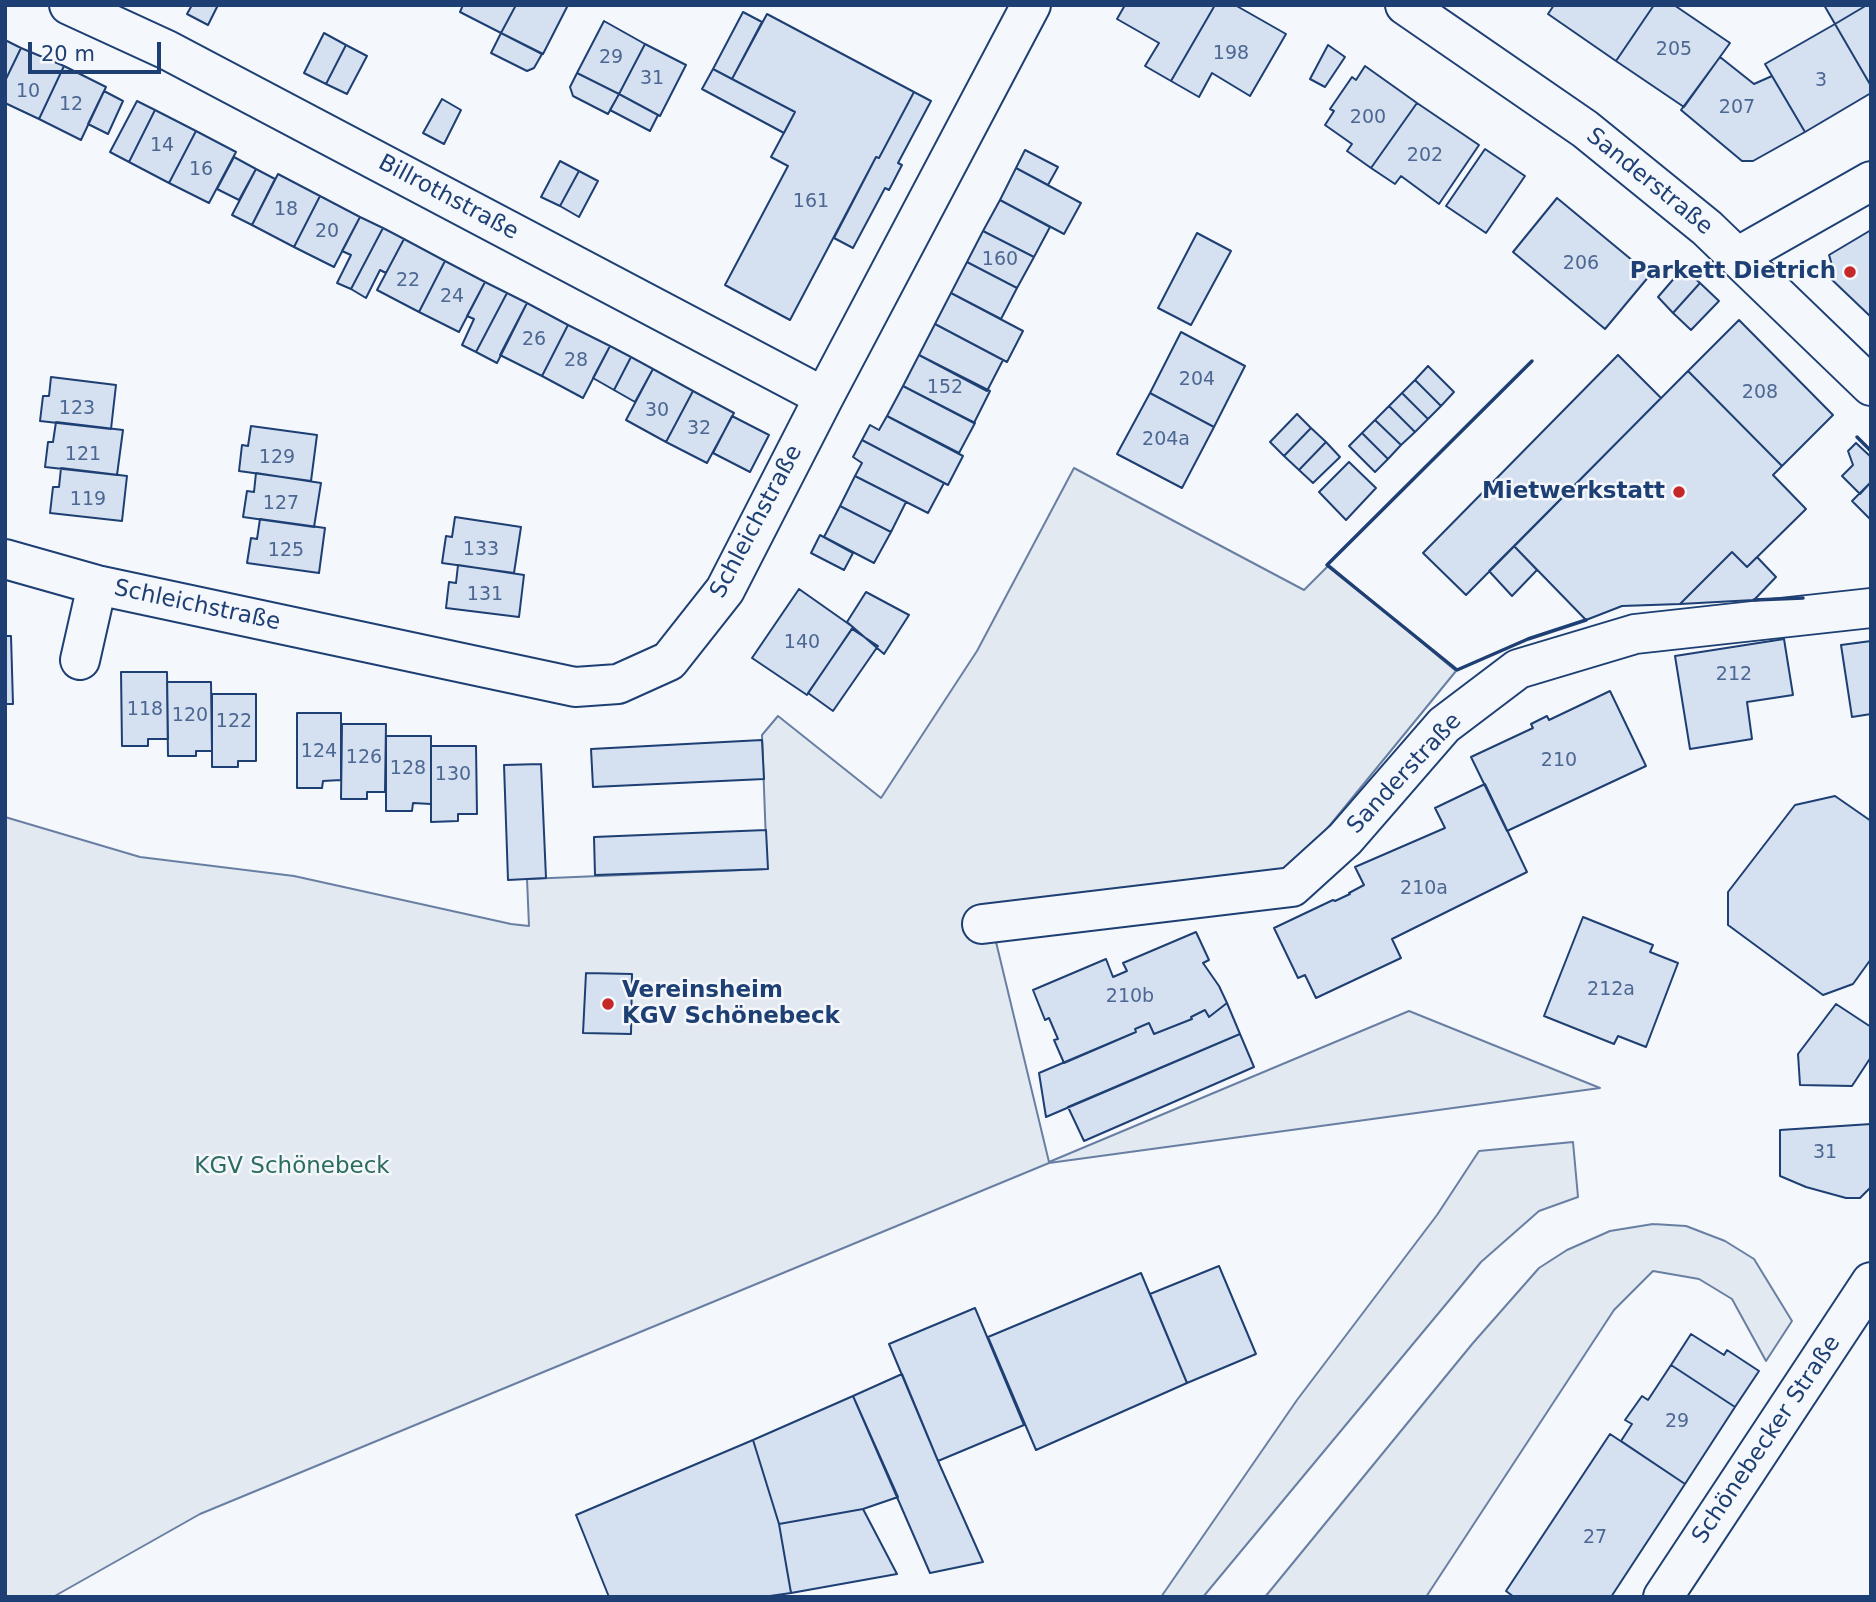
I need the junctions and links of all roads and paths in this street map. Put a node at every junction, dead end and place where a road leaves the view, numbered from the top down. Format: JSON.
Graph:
{"nodes":[{"id":1,"x":69,"y":5,"type":"edge"},
{"id":2,"x":1031,"y":5,"type":"edge"},
{"id":3,"x":1405,"y":5,"type":"edge"},
{"id":4,"x":1871,"y":181,"type":"edge"},
{"id":5,"x":1737,"y":257,"type":"junction"},
{"id":6,"x":1871,"y":386,"type":"edge"},
{"id":7,"x":824,"y":397,"type":"junction"},
{"id":8,"x":5,"y":559,"type":"edge"},
{"id":9,"x":97,"y":585,"type":"junction"},
{"id":10,"x":1871,"y":608,"type":"edge"},
{"id":11,"x":80,"y":660,"type":"dead end"},
{"id":12,"x":982,"y":925,"type":"dead end"},
{"id":13,"x":1871,"y":1282,"type":"edge"},
{"id":14,"x":1662,"y":1597,"type":"edge"}],
"edges":[{"from":1,"to":7,"type":"street","name":"Billrothstraße"},
{"from":2,"to":7,"type":"street","name":"Schleichstraße"},
{"from":3,"to":5,"type":"street","name":"Sanderstraße"},
{"from":4,"to":5,"type":"street"},
{"from":5,"to":6,"type":"street","name":"Sanderstraße"},
{"from":7,"to":9,"type":"street","name":"Schleichstraße"},
{"from":8,"to":9,"type":"street","name":"Schleichstraße"},
{"from":9,"to":11,"type":"street","name":"Schleichstraße"},
{"from":10,"to":12,"type":"street","name":"Sanderstraße"},
{"from":13,"to":14,"type":"street","name":"Schönebecker Straße"}]}
